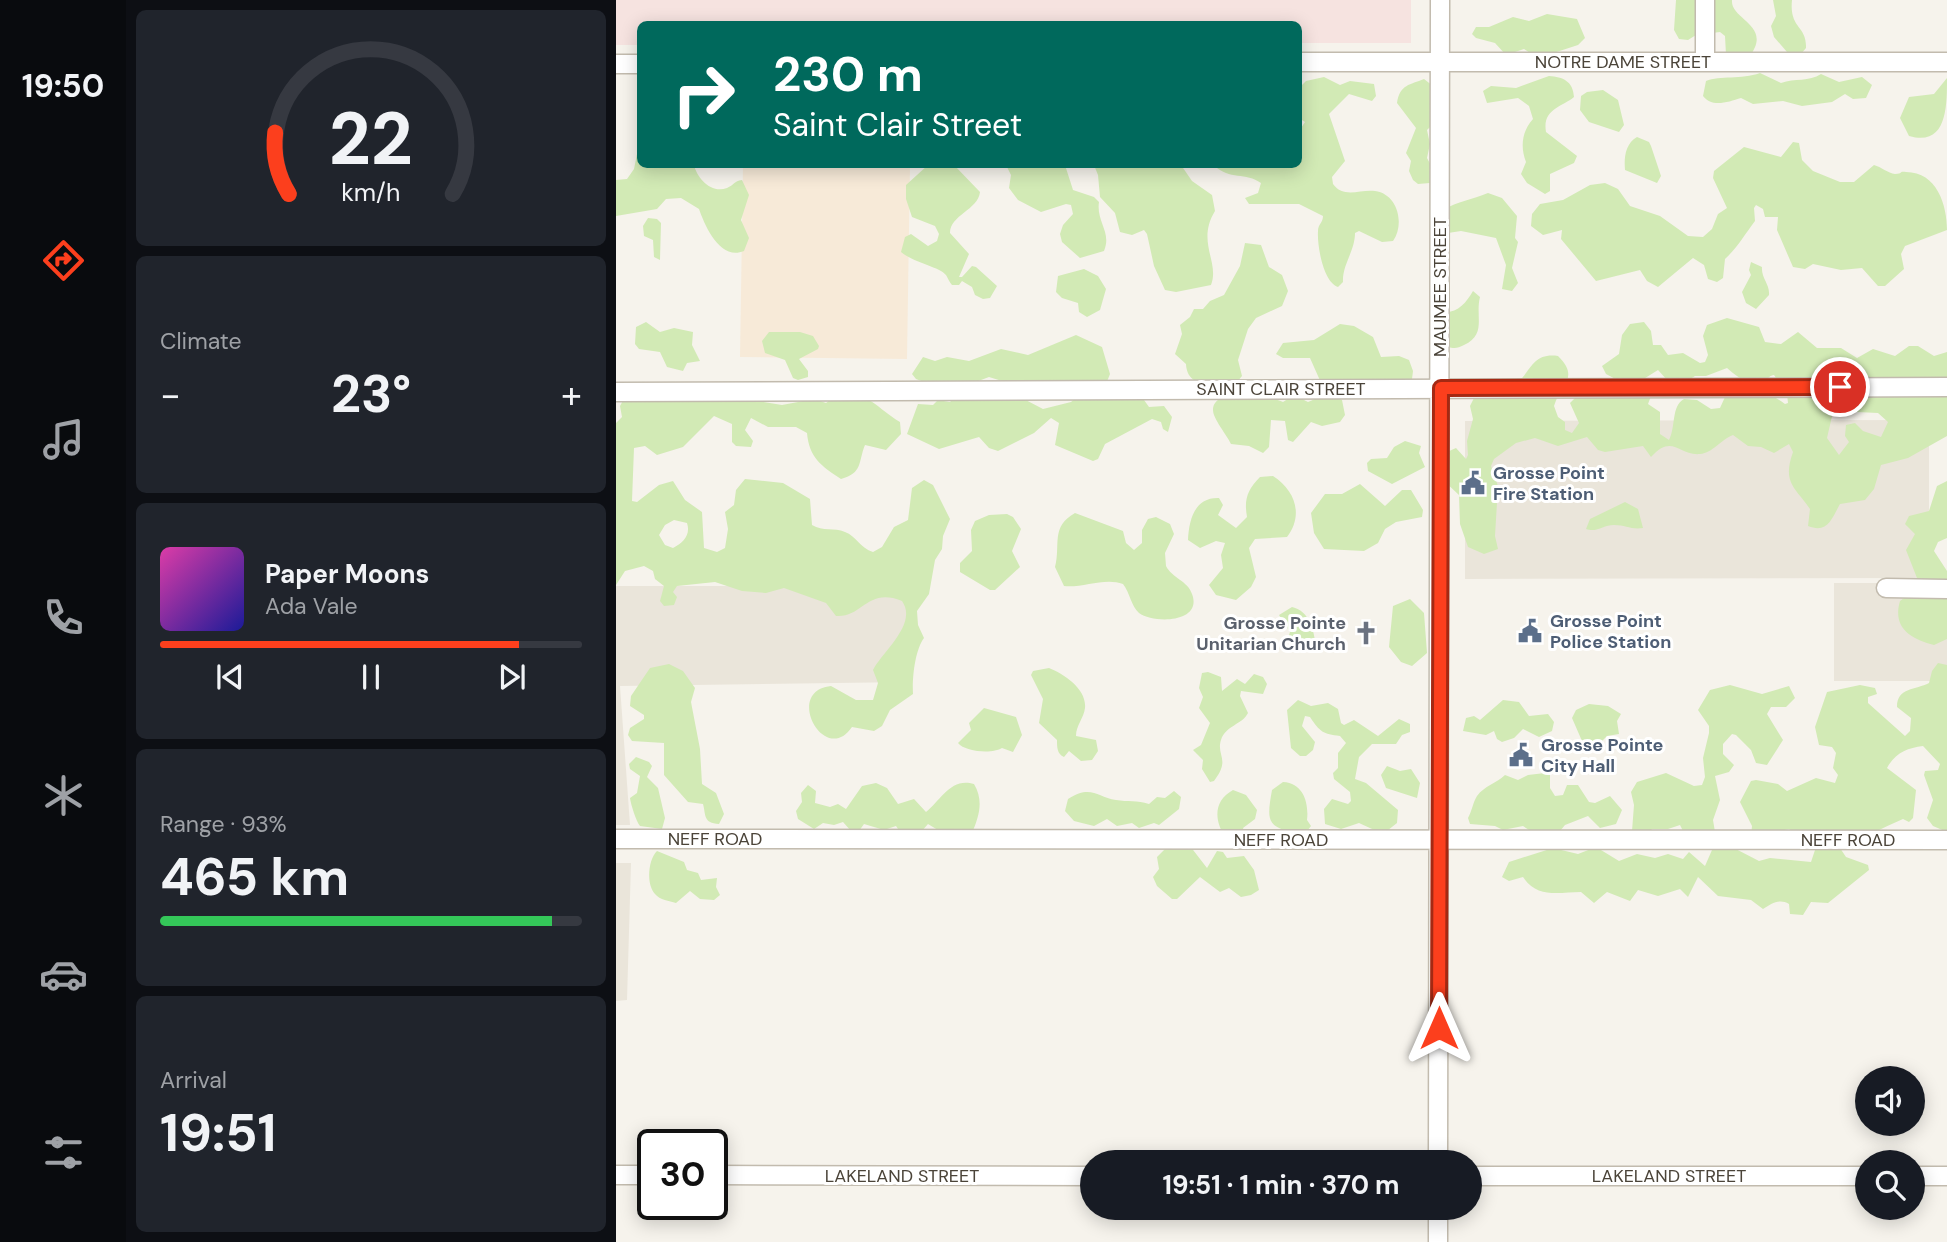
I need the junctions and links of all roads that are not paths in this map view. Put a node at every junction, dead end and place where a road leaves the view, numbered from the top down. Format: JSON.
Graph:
{"nodes":[{"id":1,"x":1440,"y":0,"type":"edge"},
{"id":2,"x":1705,"y":0,"type":"edge"},
{"id":3,"x":1302,"y":62,"type":"edge"},
{"id":4,"x":1440,"y":62,"type":"junction"},
{"id":5,"x":1705,"y":62,"type":"junction"},
{"id":6,"x":1947,"y":62,"type":"edge"},
{"id":7,"x":616,"y":64,"type":"edge"},
{"id":8,"x":637,"y":64,"type":"edge"},
{"id":9,"x":1947,"y":387,"type":"edge"},
{"id":10,"x":1441,"y":388,"type":"junction"},
{"id":11,"x":616,"y":392,"type":"edge"},
{"id":12,"x":1886,"y":588,"type":"dead end"},
{"id":13,"x":1947,"y":589,"type":"edge"},
{"id":14,"x":616,"y":839,"type":"edge"},
{"id":15,"x":1439,"y":840,"type":"junction"},
{"id":16,"x":1947,"y":840,"type":"edge"},
{"id":17,"x":1438,"y":1150,"type":"edge"},
{"id":18,"x":616,"y":1175,"type":"edge"},
{"id":19,"x":637,"y":1175,"type":"edge"},
{"id":20,"x":728,"y":1175,"type":"edge"},
{"id":21,"x":1080,"y":1176,"type":"edge"},
{"id":22,"x":1482,"y":1176,"type":"edge"},
{"id":23,"x":1855,"y":1176,"type":"edge"},
{"id":24,"x":1925,"y":1176,"type":"edge"},
{"id":25,"x":1947,"y":1176,"type":"edge"},
{"id":26,"x":1438,"y":1220,"type":"edge"},
{"id":27,"x":1438,"y":1242,"type":"edge"}],
"edges":[{"from":1,"to":4,"type":"street","name":"MAUMEE STREET"},
{"from":2,"to":5,"type":"street"},
{"from":3,"to":4,"type":"street","name":"NOTRE DAME STREET"},
{"from":4,"to":5,"type":"street","name":"NOTRE DAME STREET"},
{"from":4,"to":10,"type":"street","name":"MAUMEE STREET"},
{"from":5,"to":6,"type":"street","name":"NOTRE DAME STREET"},
{"from":7,"to":8,"type":"street"},
{"from":9,"to":10,"type":"street","name":"SAINT CLAIR STREET"},
{"from":10,"to":11,"type":"street","name":"SAINT CLAIR STREET"},
{"from":10,"to":15,"type":"street","name":"MAUMEE STREET"},
{"from":12,"to":13,"type":"street"},
{"from":14,"to":15,"type":"street","name":"NEFF ROAD"},
{"from":15,"to":16,"type":"street","name":"NEFF ROAD"},
{"from":15,"to":17,"type":"street","name":"MAUMEE STREET"},
{"from":18,"to":19,"type":"street"},
{"from":20,"to":21,"type":"street","name":"LAKELAND STREET"},
{"from":22,"to":23,"type":"street","name":"LAKELAND STREET"},
{"from":24,"to":25,"type":"street"},
{"from":26,"to":27,"type":"street"}]}
